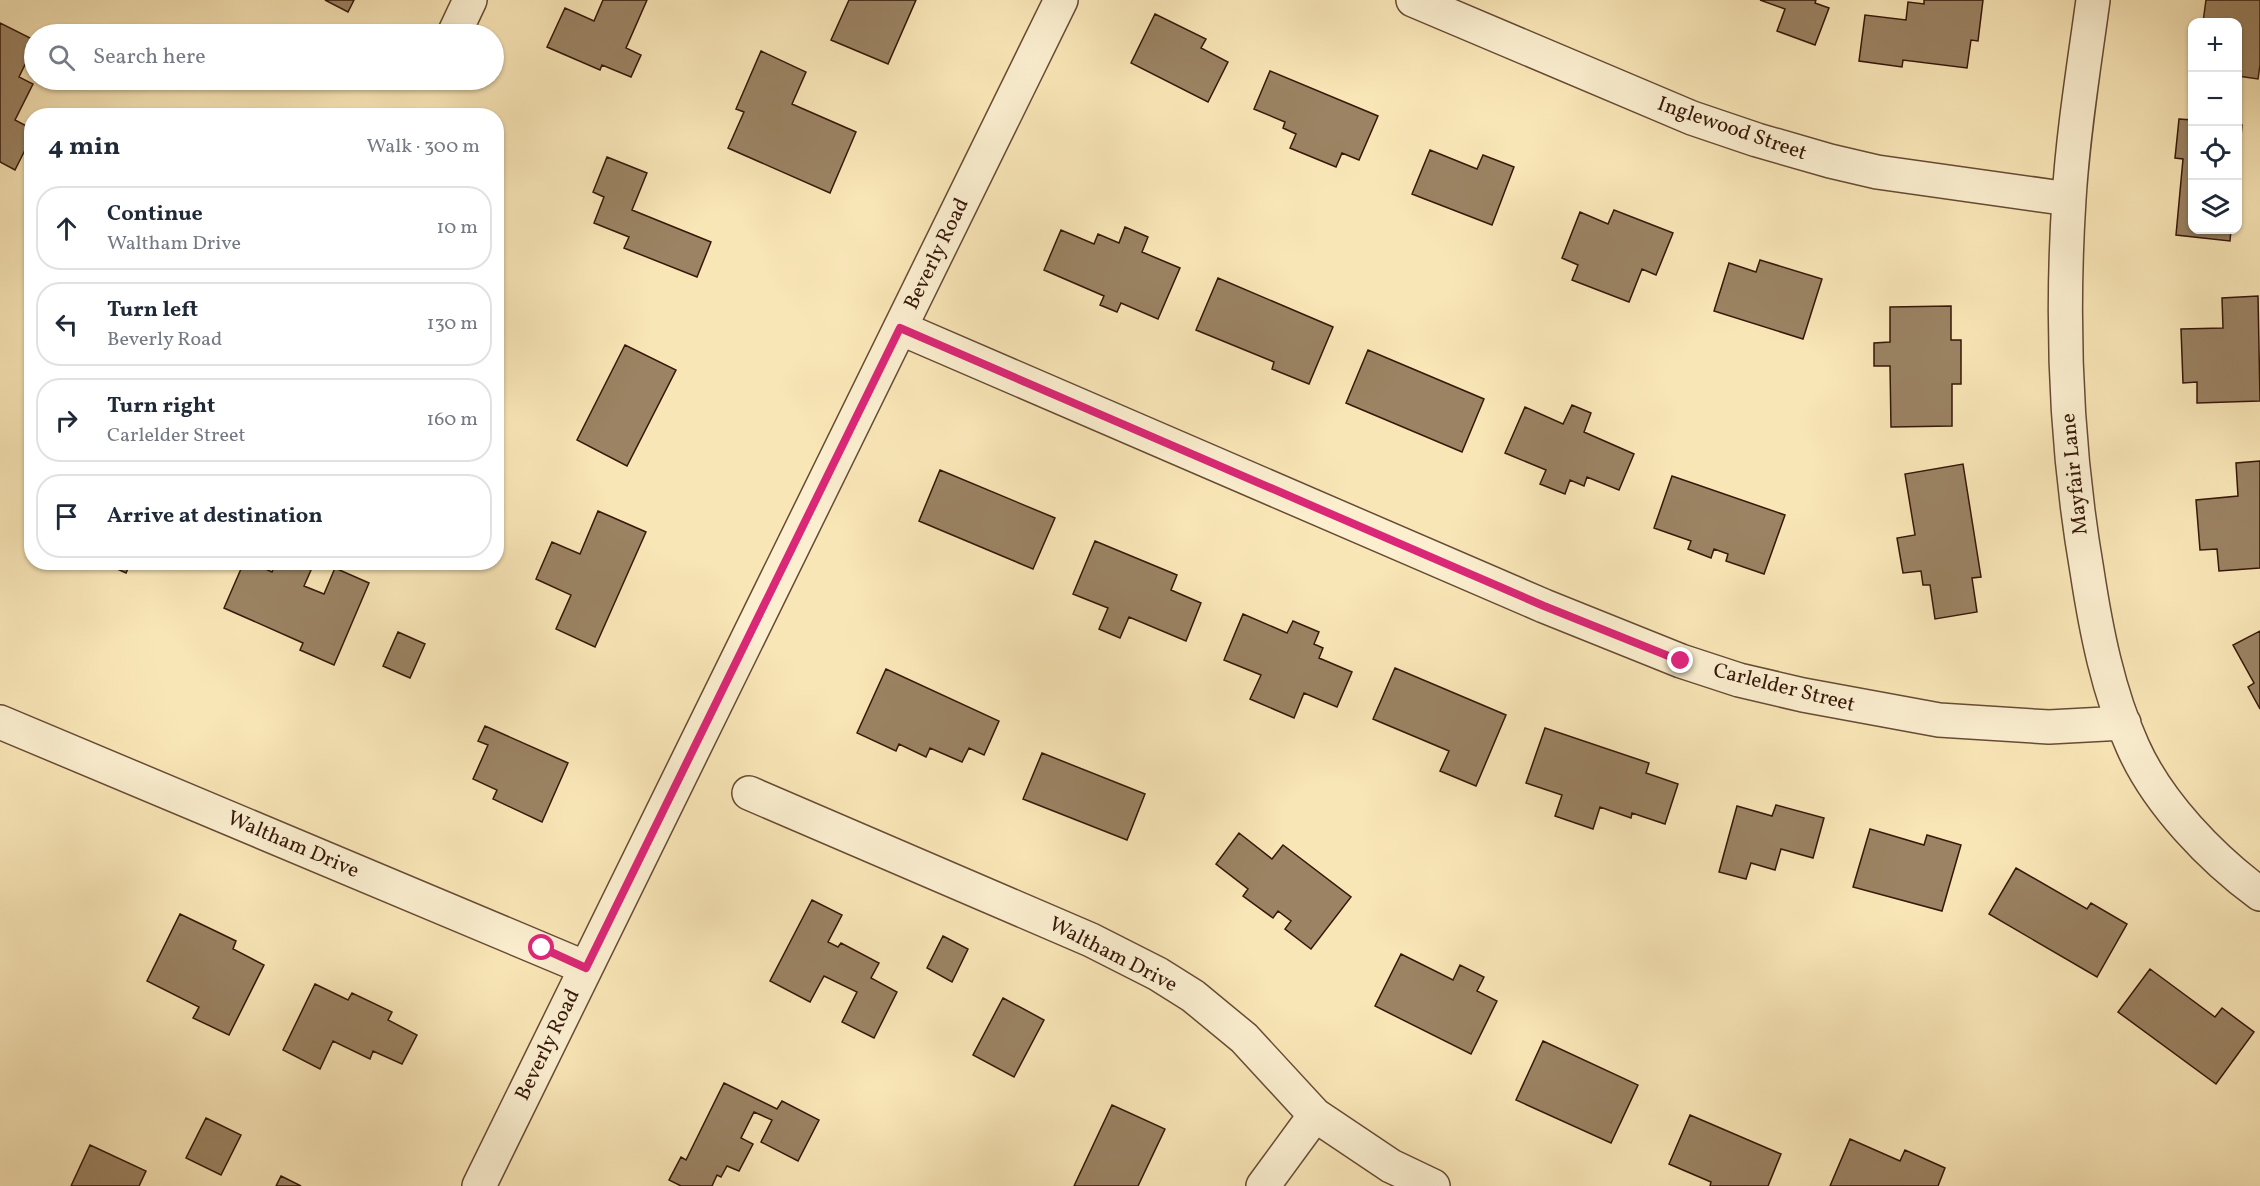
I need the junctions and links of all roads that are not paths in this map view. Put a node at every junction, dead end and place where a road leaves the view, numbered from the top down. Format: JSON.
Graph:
{"nodes":[{"id":1,"x":470,"y":0,"type":"edge"},
{"id":2,"x":1061,"y":0,"type":"edge"},
{"id":3,"x":1413,"y":0,"type":"edge"},
{"id":4,"x":2093,"y":0,"type":"edge"},
{"id":5,"x":459,"y":24,"type":"edge"},
{"id":6,"x":2069,"y":199,"type":"junction"},
{"id":7,"x":900,"y":328,"type":"junction"},
{"id":8,"x":0,"y":722,"type":"edge"},
{"id":9,"x":2124,"y":723,"type":"junction"},
{"id":10,"x":749,"y":794,"type":"dead end"},
{"id":11,"x":2260,"y":894,"type":"edge"},
{"id":12,"x":586,"y":968,"type":"junction"},
{"id":13,"x":1315,"y":1115,"type":"junction"},
{"id":14,"x":479,"y":1186,"type":"edge"},
{"id":15,"x":1263,"y":1186,"type":"edge"},
{"id":16,"x":1433,"y":1186,"type":"edge"}],
"edges":[{"from":1,"to":5,"type":"street"},
{"from":2,"to":7,"type":"street","name":"Beverly Road"},
{"from":3,"to":6,"type":"street","name":"Inglewood Street"},
{"from":4,"to":6,"type":"street","name":"Mayfair Lane"},
{"from":6,"to":9,"type":"street","name":"Mayfair Lane"},
{"from":7,"to":9,"type":"street","name":"Carlelder Street"},
{"from":7,"to":12,"type":"street","name":"Beverly Road"},
{"from":8,"to":12,"type":"street","name":"Waltham Drive"},
{"from":9,"to":11,"type":"street","name":"Mayfair Lane"},
{"from":10,"to":13,"type":"street","name":"Waltham Drive"},
{"from":12,"to":14,"type":"street","name":"Beverly Road"},
{"from":13,"to":15,"type":"street"},
{"from":13,"to":16,"type":"street","name":"Waltham Drive"}]}
